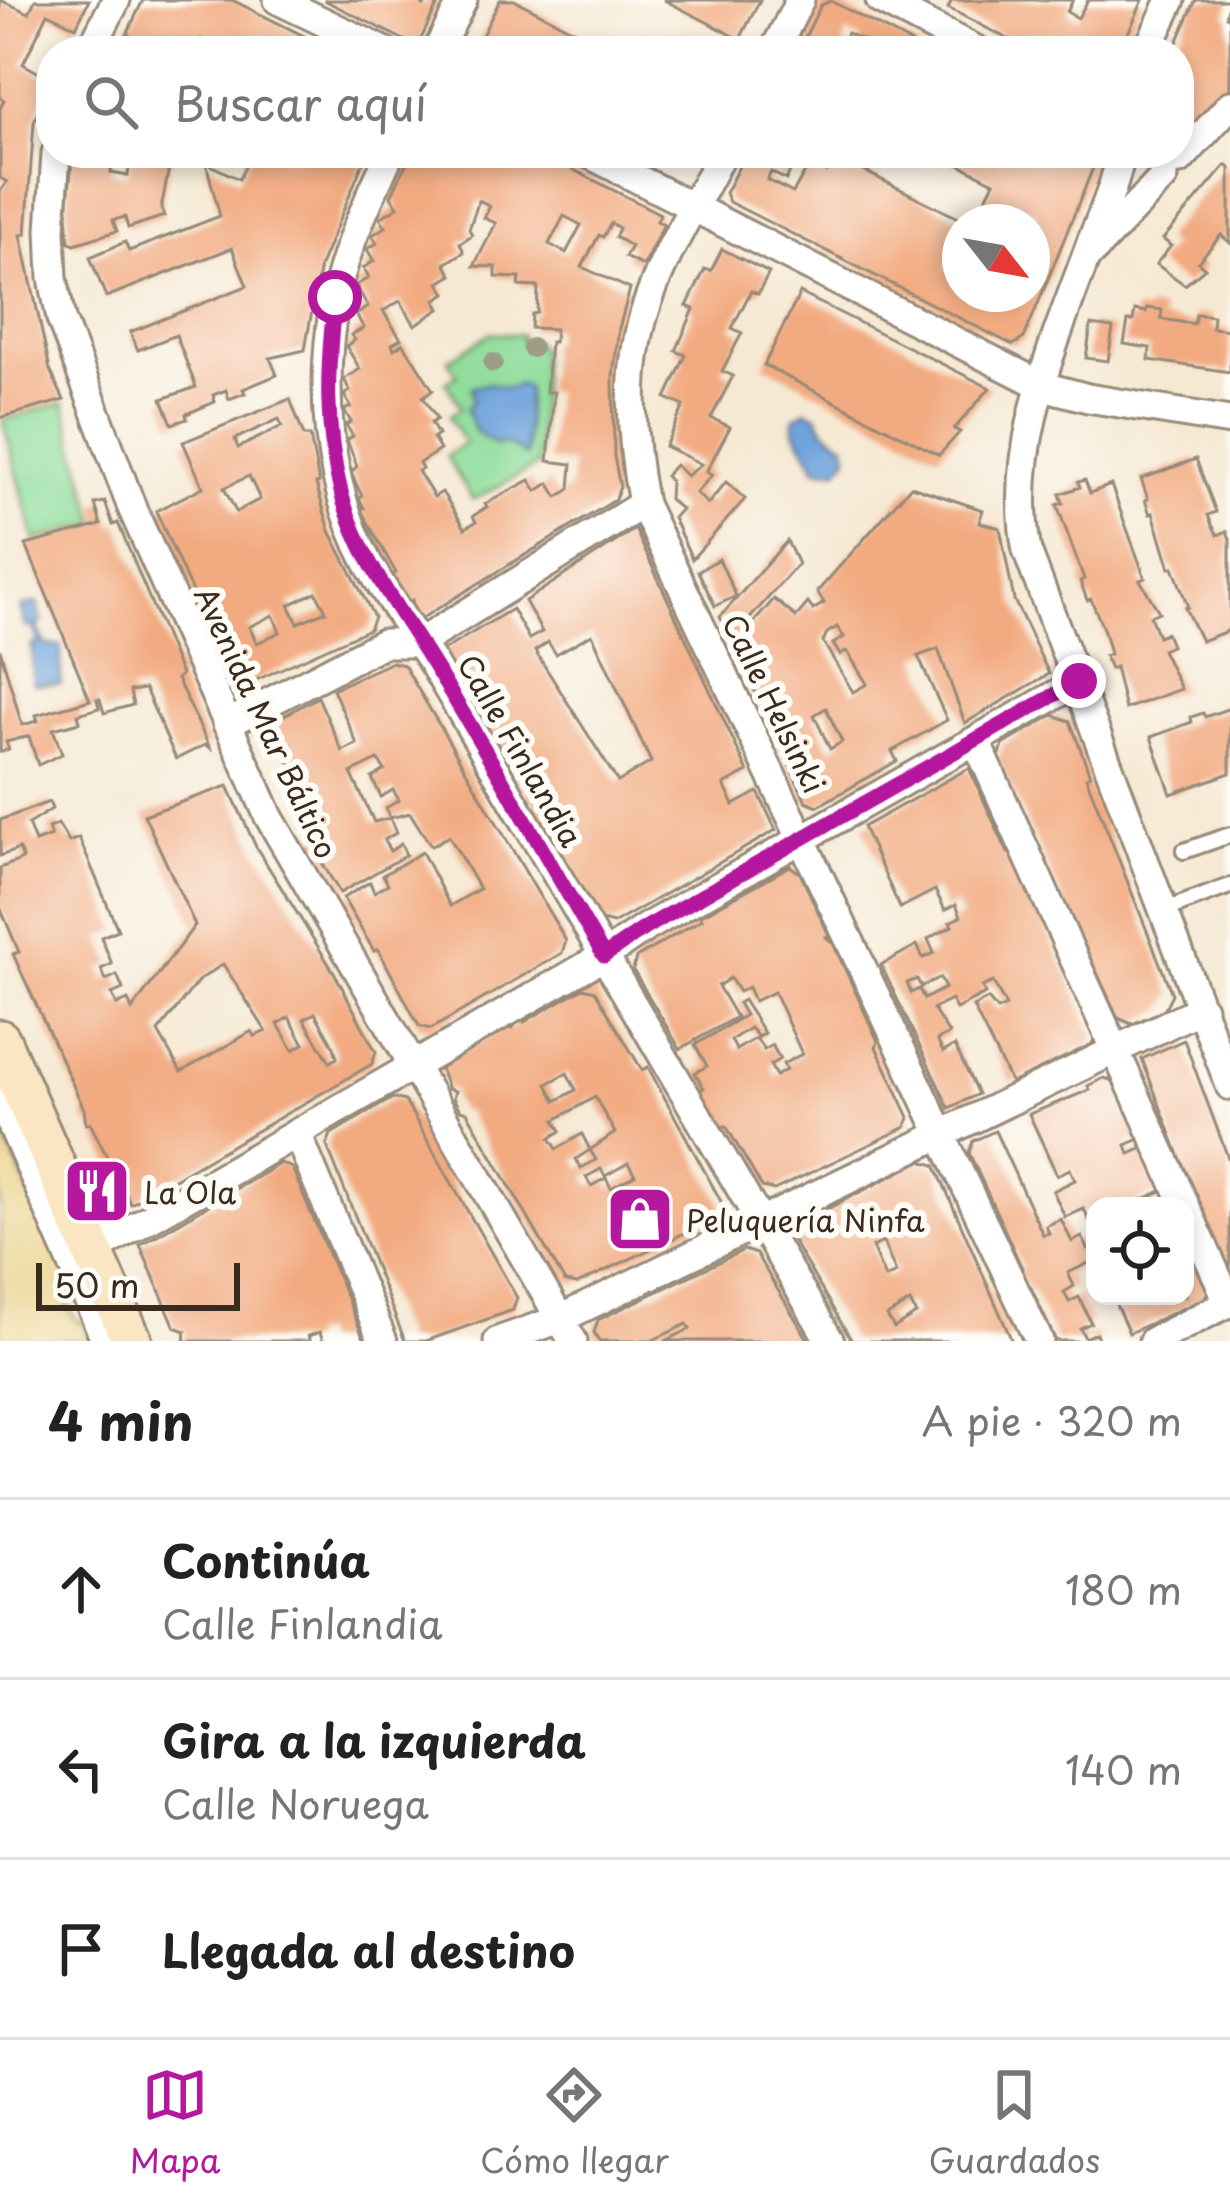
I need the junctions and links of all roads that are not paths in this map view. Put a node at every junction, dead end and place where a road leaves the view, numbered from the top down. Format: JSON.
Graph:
{"nodes":[{"id":1,"x":116,"y":0,"type":"edge"},
{"id":2,"x":278,"y":0,"type":"edge"},
{"id":3,"x":463,"y":0,"type":"edge"},
{"id":4,"x":800,"y":0,"type":"edge"},
{"id":5,"x":880,"y":0,"type":"edge"},
{"id":6,"x":1171,"y":0,"type":"edge"},
{"id":7,"x":98,"y":36,"type":"edge"},
{"id":8,"x":353,"y":36,"type":"edge"},
{"id":9,"x":445,"y":36,"type":"edge"},
{"id":10,"x":782,"y":36,"type":"edge"},
{"id":11,"x":949,"y":36,"type":"edge"},
{"id":12,"x":1154,"y":36,"type":"edge"},
{"id":13,"x":1230,"y":104,"type":"edge"},
{"id":14,"x":1194,"y":146,"type":"edge"},
{"id":15,"x":55,"y":168,"type":"edge"},
{"id":16,"x":383,"y":168,"type":"edge"},
{"id":17,"x":615,"y":168,"type":"edge"},
{"id":18,"x":714,"y":168,"type":"edge"},
{"id":19,"x":1116,"y":168,"type":"edge"},
{"id":20,"x":1160,"y":168,"type":"edge"},
{"id":21,"x":694,"y":208,"type":"junction"},
{"id":22,"x":1085,"y":260,"type":"junction"},
{"id":23,"x":1043,"y":386,"type":"junction"},
{"id":24,"x":1230,"y":421,"type":"edge"},
{"id":25,"x":644,"y":504,"type":"junction"},
{"id":26,"x":419,"y":643,"type":"junction"},
{"id":27,"x":1079,"y":681,"type":"junction"},
{"id":28,"x":227,"y":724,"type":"junction"},
{"id":29,"x":976,"y":741,"type":"junction"},
{"id":30,"x":1230,"y":835,"type":"edge"},
{"id":31,"x":804,"y":840,"type":"junction"},
{"id":32,"x":1184,"y":851,"type":"dead end"},
{"id":33,"x":1230,"y":886,"type":"edge"},
{"id":34,"x":1165,"y":910,"type":"junction"},
{"id":35,"x":604,"y":956,"type":"junction"},
{"id":36,"x":1202,"y":1008,"type":"junction"},
{"id":37,"x":0,"y":1040,"type":"edge"},
{"id":38,"x":1118,"y":1049,"type":"junction"},
{"id":39,"x":414,"y":1066,"type":"junction"},
{"id":40,"x":1230,"y":1086,"type":"edge"},
{"id":41,"x":0,"y":1098,"type":"edge"},
{"id":42,"x":296,"y":1133,"type":"junction"},
{"id":43,"x":942,"y":1134,"type":"junction"},
{"id":44,"x":760,"y":1222,"type":"junction"},
{"id":45,"x":91,"y":1252,"type":"junction"},
{"id":46,"x":1230,"y":1302,"type":"edge"},
{"id":47,"x":566,"y":1330,"type":"edge"},
{"id":48,"x":106,"y":1341,"type":"edge"},
{"id":49,"x":131,"y":1341,"type":"edge"},
{"id":50,"x":382,"y":1341,"type":"edge"},
{"id":51,"x":498,"y":1341,"type":"edge"},
{"id":52,"x":830,"y":1341,"type":"edge"},
{"id":53,"x":1039,"y":1341,"type":"edge"},
{"id":54,"x":1153,"y":1341,"type":"edge"}],
"edges":[{"from":1,"to":7,"type":"street"},
{"from":2,"to":8,"type":"street"},
{"from":3,"to":9,"type":"street"},
{"from":4,"to":10,"type":"street"},
{"from":5,"to":11,"type":"street"},
{"from":6,"to":12,"type":"street"},
{"from":13,"to":14,"type":"street"},
{"from":15,"to":28,"type":"street","name":"Avenida Mar Báltico"},
{"from":16,"to":26,"type":"street","name":"Calle Finlandia"},
{"from":17,"to":21,"type":"street"},
{"from":18,"to":21,"type":"street","name":"Calle Helsinki"},
{"from":19,"to":22,"type":"street"},
{"from":20,"to":22,"type":"street"},
{"from":21,"to":23,"type":"street"},
{"from":21,"to":25,"type":"street","name":"Calle Helsinki"},
{"from":22,"to":23,"type":"street"},
{"from":23,"to":24,"type":"street"},
{"from":23,"to":27,"type":"street"},
{"from":25,"to":26,"type":"street"},
{"from":25,"to":31,"type":"street","name":"Calle Helsinki"},
{"from":26,"to":28,"type":"street"},
{"from":26,"to":35,"type":"street","name":"Calle Finlandia"},
{"from":27,"to":29,"type":"street"},
{"from":27,"to":34,"type":"street"},
{"from":28,"to":39,"type":"street","name":"Avenida Mar Báltico"},
{"from":29,"to":31,"type":"street"},
{"from":29,"to":38,"type":"street"},
{"from":30,"to":32,"type":"lane"},
{"from":31,"to":35,"type":"street"},
{"from":31,"to":43,"type":"street","name":"Calle Helsinki"},
{"from":33,"to":34,"type":"lane"},
{"from":34,"to":36,"type":"street"},
{"from":35,"to":39,"type":"street"},
{"from":35,"to":44,"type":"street","name":"Calle Finlandia"},
{"from":36,"to":38,"type":"street"},
{"from":36,"to":40,"type":"street"},
{"from":37,"to":45,"type":"street"},
{"from":38,"to":43,"type":"street"},
{"from":38,"to":46,"type":"street"},
{"from":39,"to":42,"type":"street"},
{"from":39,"to":47,"type":"street","name":"Avenida Mar Báltico"},
{"from":41,"to":48,"type":"street"},
{"from":42,"to":45,"type":"street"},
{"from":42,"to":50,"type":"street"},
{"from":43,"to":44,"type":"street"},
{"from":43,"to":53,"type":"street","name":"Calle Helsinki"},
{"from":44,"to":47,"type":"street"},
{"from":44,"to":52,"type":"street","name":"Calle Finlandia"},
{"from":45,"to":49,"type":"street"},
{"from":46,"to":54,"type":"street"},
{"from":47,"to":51,"type":"street"}]}
